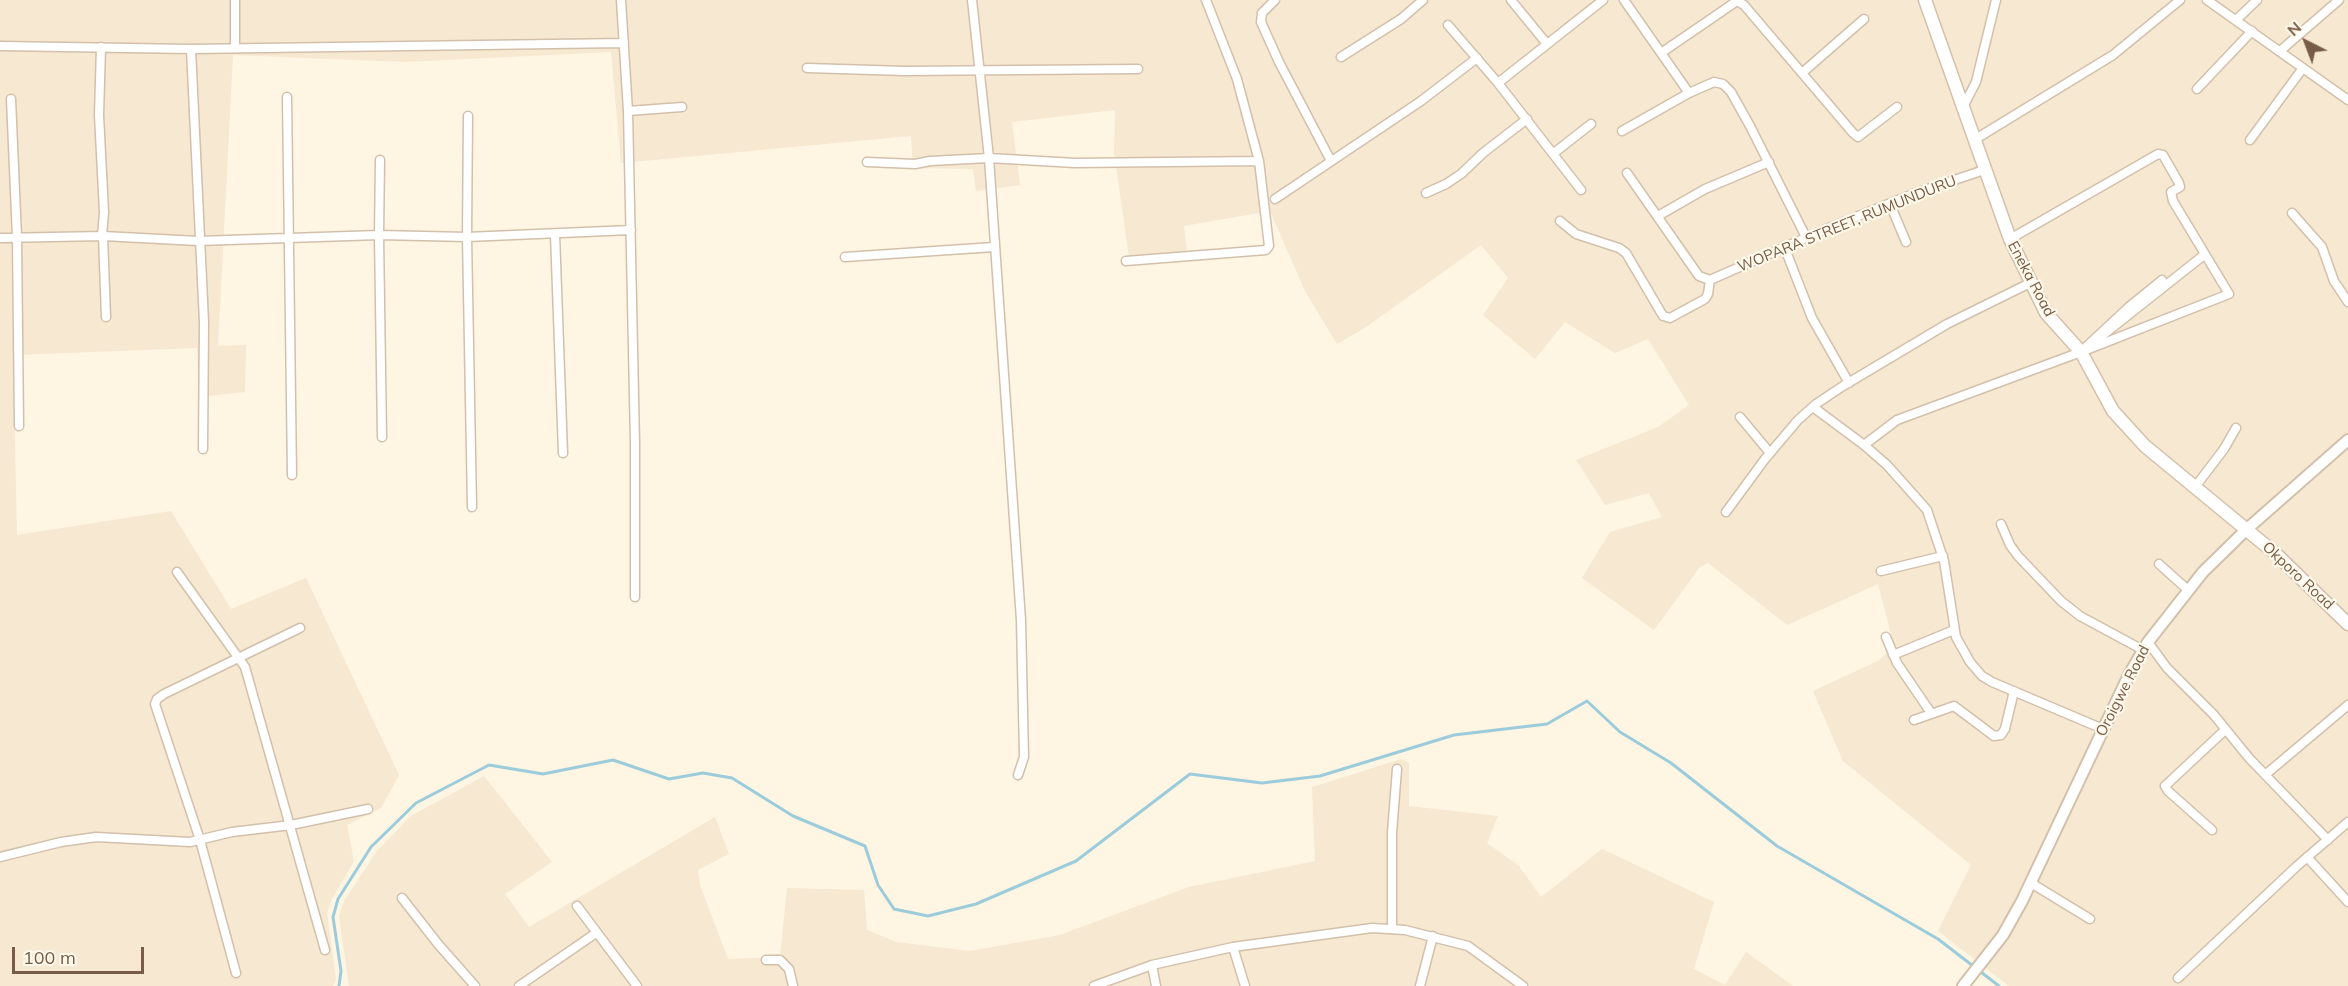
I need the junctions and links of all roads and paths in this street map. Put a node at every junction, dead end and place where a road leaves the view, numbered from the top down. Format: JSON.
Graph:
{"nodes":[{"id":1,"x":235,"y":0,"type":"edge"},
{"id":2,"x":621,"y":0,"type":"edge"},
{"id":3,"x":972,"y":0,"type":"edge"},
{"id":4,"x":1206,"y":0,"type":"edge"},
{"id":5,"x":1275,"y":0,"type":"edge"},
{"id":6,"x":1423,"y":0,"type":"edge"},
{"id":7,"x":1511,"y":0,"type":"edge"},
{"id":8,"x":1603,"y":0,"type":"edge"},
{"id":9,"x":1624,"y":0,"type":"edge"},
{"id":10,"x":1925,"y":0,"type":"edge"},
{"id":11,"x":1996,"y":0,"type":"edge"},
{"id":12,"x":2180,"y":0,"type":"edge"},
{"id":13,"x":2207,"y":0,"type":"edge"},
{"id":14,"x":2257,"y":0,"type":"edge"},
{"id":15,"x":2339,"y":0,"type":"edge"},
{"id":16,"x":1747,"y":3,"type":"edge"},
{"id":17,"x":1864,"y":19,"type":"dead end"},
{"id":18,"x":2236,"y":21,"type":"junction"},
{"id":19,"x":1448,"y":25,"type":"dead end"},
{"id":20,"x":2252,"y":31,"type":"junction"},
{"id":21,"x":624,"y":43,"type":"junction"},
{"id":22,"x":1546,"y":44,"type":"junction"},
{"id":23,"x":0,"y":46,"type":"edge"},
{"id":24,"x":101,"y":47,"type":"junction"},
{"id":25,"x":236,"y":48,"type":"junction"},
{"id":26,"x":191,"y":49,"type":"junction"},
{"id":27,"x":2280,"y":51,"type":"junction"},
{"id":28,"x":1661,"y":53,"type":"junction"},
{"id":29,"x":1341,"y":57,"type":"dead end"},
{"id":30,"x":1477,"y":58,"type":"junction"},
{"id":31,"x":807,"y":68,"type":"dead end"},
{"id":32,"x":2303,"y":68,"type":"junction"},
{"id":33,"x":1138,"y":69,"type":"dead end"},
{"id":34,"x":981,"y":71,"type":"junction"},
{"id":35,"x":1802,"y":73,"type":"junction"},
{"id":36,"x":1498,"y":82,"type":"junction"},
{"id":37,"x":2198,"y":89,"type":"dead end"},
{"id":38,"x":1689,"y":93,"type":"junction"},
{"id":39,"x":287,"y":97,"type":"dead end"},
{"id":40,"x":11,"y":99,"type":"dead end"},
{"id":41,"x":2348,"y":100,"type":"edge"},
{"id":42,"x":682,"y":107,"type":"dead end"},
{"id":43,"x":1897,"y":107,"type":"dead end"},
{"id":44,"x":1962,"y":107,"type":"junction"},
{"id":45,"x":628,"y":111,"type":"junction"},
{"id":46,"x":468,"y":116,"type":"dead end"},
{"id":47,"x":1527,"y":119,"type":"junction"},
{"id":48,"x":1591,"y":124,"type":"dead end"},
{"id":49,"x":1622,"y":131,"type":"dead end"},
{"id":50,"x":1974,"y":140,"type":"junction"},
{"id":51,"x":2250,"y":141,"type":"dead end"},
{"id":52,"x":1554,"y":153,"type":"junction"},
{"id":53,"x":988,"y":158,"type":"junction"},
{"id":54,"x":380,"y":160,"type":"dead end"},
{"id":55,"x":1259,"y":160,"type":"junction"},
{"id":56,"x":1332,"y":161,"type":"junction"},
{"id":57,"x":867,"y":162,"type":"dead end"},
{"id":58,"x":1769,"y":162,"type":"junction"},
{"id":59,"x":1984,"y":170,"type":"junction"},
{"id":60,"x":1627,"y":173,"type":"dead end"},
{"id":61,"x":1581,"y":190,"type":"dead end"},
{"id":62,"x":1426,"y":193,"type":"dead end"},
{"id":63,"x":1275,"y":199,"type":"dead end"},
{"id":64,"x":1890,"y":204,"type":"junction"},
{"id":65,"x":2292,"y":213,"type":"dead end"},
{"id":66,"x":1658,"y":216,"type":"junction"},
{"id":67,"x":1560,"y":221,"type":"dead end"},
{"id":68,"x":631,"y":230,"type":"junction"},
{"id":69,"x":555,"y":234,"type":"junction"},
{"id":70,"x":379,"y":235,"type":"junction"},
{"id":71,"x":103,"y":236,"type":"junction"},
{"id":72,"x":17,"y":237,"type":"junction"},
{"id":73,"x":467,"y":237,"type":"junction"},
{"id":74,"x":1806,"y":237,"type":"junction"},
{"id":75,"x":0,"y":238,"type":"edge"},
{"id":76,"x":288,"y":238,"type":"junction"},
{"id":77,"x":2010,"y":239,"type":"junction"},
{"id":78,"x":198,"y":241,"type":"junction"},
{"id":79,"x":1906,"y":242,"type":"dead end"},
{"id":80,"x":1784,"y":246,"type":"junction"},
{"id":81,"x":994,"y":247,"type":"junction"},
{"id":82,"x":2204,"y":255,"type":"junction"},
{"id":83,"x":845,"y":257,"type":"dead end"},
{"id":84,"x":1126,"y":261,"type":"dead end"},
{"id":85,"x":1710,"y":280,"type":"junction"},
{"id":86,"x":2030,"y":283,"type":"junction"},
{"id":87,"x":2348,"y":302,"type":"edge"},
{"id":88,"x":106,"y":317,"type":"dead end"},
{"id":89,"x":2081,"y":352,"type":"junction"},
{"id":90,"x":1849,"y":383,"type":"junction"},
{"id":91,"x":1813,"y":407,"type":"junction"},
{"id":92,"x":1740,"y":417,"type":"dead end"},
{"id":93,"x":19,"y":426,"type":"dead end"},
{"id":94,"x":2236,"y":428,"type":"dead end"},
{"id":95,"x":382,"y":437,"type":"dead end"},
{"id":96,"x":2348,"y":440,"type":"edge"},
{"id":97,"x":1864,"y":445,"type":"junction"},
{"id":98,"x":203,"y":449,"type":"dead end"},
{"id":99,"x":563,"y":453,"type":"dead end"},
{"id":100,"x":1770,"y":453,"type":"junction"},
{"id":101,"x":292,"y":475,"type":"dead end"},
{"id":102,"x":2195,"y":487,"type":"junction"},
{"id":103,"x":472,"y":507,"type":"dead end"},
{"id":104,"x":1726,"y":512,"type":"dead end"},
{"id":105,"x":2001,"y":525,"type":"dead end"},
{"id":106,"x":2247,"y":529,"type":"junction"},
{"id":107,"x":1943,"y":556,"type":"junction"},
{"id":108,"x":2159,"y":564,"type":"dead end"},
{"id":109,"x":1881,"y":571,"type":"dead end"},
{"id":110,"x":177,"y":572,"type":"dead end"},
{"id":111,"x":2188,"y":590,"type":"junction"},
{"id":112,"x":635,"y":597,"type":"dead end"},
{"id":113,"x":2347,"y":621,"type":"edge"},
{"id":114,"x":300,"y":628,"type":"dead end"},
{"id":115,"x":1954,"y":630,"type":"junction"},
{"id":116,"x":1886,"y":637,"type":"dead end"},
{"id":117,"x":2145,"y":646,"type":"junction"},
{"id":118,"x":1893,"y":655,"type":"junction"},
{"id":119,"x":238,"y":658,"type":"junction"},
{"id":120,"x":2014,"y":690,"type":"junction"},
{"id":121,"x":2348,"y":705,"type":"edge"},
{"id":122,"x":1931,"y":713,"type":"junction"},
{"id":123,"x":1914,"y":720,"type":"dead end"},
{"id":124,"x":2103,"y":729,"type":"junction"},
{"id":125,"x":2224,"y":730,"type":"junction"},
{"id":126,"x":1397,"y":769,"type":"dead end"},
{"id":127,"x":1018,"y":775,"type":"dead end"},
{"id":128,"x":2265,"y":775,"type":"junction"},
{"id":129,"x":368,"y":809,"type":"dead end"},
{"id":130,"x":2348,"y":822,"type":"edge"},
{"id":131,"x":291,"y":825,"type":"junction"},
{"id":132,"x":2212,"y":830,"type":"dead end"},
{"id":133,"x":200,"y":840,"type":"junction"},
{"id":134,"x":2328,"y":840,"type":"junction"},
{"id":135,"x":2307,"y":857,"type":"junction"},
{"id":136,"x":0,"y":858,"type":"edge"},
{"id":137,"x":2031,"y":883,"type":"junction"},
{"id":138,"x":402,"y":898,"type":"dead end"},
{"id":139,"x":2348,"y":902,"type":"edge"},
{"id":140,"x":577,"y":906,"type":"dead end"},
{"id":141,"x":2090,"y":919,"type":"dead end"},
{"id":142,"x":1392,"y":928,"type":"junction"},
{"id":143,"x":596,"y":933,"type":"junction"},
{"id":144,"x":1433,"y":936,"type":"junction"},
{"id":145,"x":1233,"y":946,"type":"junction"},
{"id":146,"x":325,"y":950,"type":"dead end"},
{"id":147,"x":766,"y":960,"type":"dead end"},
{"id":148,"x":1152,"y":965,"type":"junction"},
{"id":149,"x":236,"y":973,"type":"dead end"},
{"id":150,"x":2178,"y":978,"type":"dead end"},
{"id":151,"x":522,"y":985,"type":"edge"},
{"id":152,"x":475,"y":986,"type":"edge"},
{"id":153,"x":637,"y":986,"type":"edge"},
{"id":154,"x":793,"y":986,"type":"edge"},
{"id":155,"x":1094,"y":986,"type":"edge"},
{"id":156,"x":1156,"y":986,"type":"edge"},
{"id":157,"x":1245,"y":986,"type":"edge"},
{"id":158,"x":1420,"y":986,"type":"edge"},
{"id":159,"x":1523,"y":986,"type":"edge"},
{"id":160,"x":1963,"y":986,"type":"edge"}],
"edges":[{"from":1,"to":25,"type":"street"},
{"from":2,"to":21,"type":"street"},
{"from":3,"to":34,"type":"street"},
{"from":4,"to":55,"type":"street"},
{"from":5,"to":56,"type":"street"},
{"from":6,"to":29,"type":"street"},
{"from":7,"to":22,"type":"street"},
{"from":8,"to":22,"type":"street"},
{"from":9,"to":28,"type":"street"},
{"from":10,"to":44,"type":"main road","name":"Eneka Road"},
{"from":11,"to":44,"type":"street"},
{"from":12,"to":50,"type":"street"},
{"from":13,"to":18,"type":"street"},
{"from":14,"to":18,"type":"street"},
{"from":15,"to":27,"type":"street"},
{"from":16,"to":28,"type":"street"},
{"from":16,"to":35,"type":"street"},
{"from":17,"to":35,"type":"street"},
{"from":18,"to":20,"type":"street"},
{"from":19,"to":30,"type":"street"},
{"from":20,"to":27,"type":"street"},
{"from":20,"to":37,"type":"street"},
{"from":21,"to":25,"type":"street"},
{"from":21,"to":45,"type":"street"},
{"from":22,"to":36,"type":"street"},
{"from":23,"to":24,"type":"street"},
{"from":24,"to":26,"type":"street"},
{"from":24,"to":71,"type":"street"},
{"from":25,"to":26,"type":"street"},
{"from":26,"to":78,"type":"street"},
{"from":27,"to":32,"type":"street"},
{"from":28,"to":38,"type":"street"},
{"from":30,"to":36,"type":"street"},
{"from":30,"to":56,"type":"street"},
{"from":31,"to":34,"type":"street"},
{"from":32,"to":41,"type":"street"},
{"from":32,"to":51,"type":"street"},
{"from":33,"to":34,"type":"street"},
{"from":34,"to":53,"type":"street"},
{"from":35,"to":43,"type":"street"},
{"from":36,"to":47,"type":"street"},
{"from":38,"to":49,"type":"street"},
{"from":38,"to":58,"type":"street"},
{"from":39,"to":76,"type":"street"},
{"from":40,"to":72,"type":"street"},
{"from":42,"to":45,"type":"street"},
{"from":44,"to":50,"type":"main road","name":"Eneka Road"},
{"from":45,"to":68,"type":"street"},
{"from":46,"to":73,"type":"street"},
{"from":47,"to":52,"type":"street"},
{"from":47,"to":62,"type":"street"},
{"from":48,"to":52,"type":"street"},
{"from":50,"to":59,"type":"main road","name":"Eneka Road"},
{"from":52,"to":61,"type":"street"},
{"from":53,"to":55,"type":"street"},
{"from":53,"to":57,"type":"street"},
{"from":53,"to":81,"type":"street"},
{"from":54,"to":70,"type":"street"},
{"from":55,"to":84,"type":"street"},
{"from":56,"to":63,"type":"street"},
{"from":58,"to":66,"type":"street"},
{"from":58,"to":74,"type":"street"},
{"from":59,"to":64,"type":"street","name":"WOPARA STREET, RUMUNDURU"},
{"from":59,"to":77,"type":"main road","name":"Eneka Road"},
{"from":60,"to":66,"type":"street"},
{"from":64,"to":74,"type":"street","name":"WOPARA STREET, RUMUNDURU"},
{"from":64,"to":79,"type":"street"},
{"from":65,"to":87,"type":"street"},
{"from":66,"to":85,"type":"street"},
{"from":67,"to":85,"type":"street"},
{"from":68,"to":69,"type":"street"},
{"from":68,"to":112,"type":"street"},
{"from":69,"to":73,"type":"street"},
{"from":69,"to":99,"type":"street"},
{"from":70,"to":73,"type":"street"},
{"from":70,"to":76,"type":"street"},
{"from":70,"to":95,"type":"street"},
{"from":71,"to":72,"type":"street"},
{"from":71,"to":78,"type":"street"},
{"from":71,"to":88,"type":"street"},
{"from":72,"to":75,"type":"street"},
{"from":72,"to":93,"type":"street"},
{"from":73,"to":103,"type":"street"},
{"from":74,"to":80,"type":"street","name":"WOPARA STREET, RUMUNDURU"},
{"from":76,"to":78,"type":"street"},
{"from":76,"to":101,"type":"street"},
{"from":77,"to":82,"type":"street"},
{"from":77,"to":86,"type":"main road","name":"Eneka Road"},
{"from":78,"to":98,"type":"street"},
{"from":80,"to":85,"type":"street","name":"WOPARA STREET, RUMUNDURU"},
{"from":80,"to":90,"type":"street"},
{"from":81,"to":83,"type":"street"},
{"from":81,"to":127,"type":"street"},
{"from":82,"to":89,"type":"street"},
{"from":82,"to":89,"type":"street"},
{"from":86,"to":89,"type":"main road","name":"Eneka Road"},
{"from":86,"to":90,"type":"street"},
{"from":89,"to":89,"type":"street"},
{"from":89,"to":97,"type":"street"},
{"from":89,"to":102,"type":"main road","name":"Eneka Road"},
{"from":90,"to":91,"type":"street"},
{"from":91,"to":97,"type":"street"},
{"from":91,"to":100,"type":"street"},
{"from":92,"to":100,"type":"street"},
{"from":94,"to":102,"type":"street"},
{"from":96,"to":106,"type":"street","name":"Oroigwe Road"},
{"from":97,"to":107,"type":"street"},
{"from":100,"to":104,"type":"street"},
{"from":102,"to":106,"type":"main road","name":"Eneka Road"},
{"from":105,"to":117,"type":"street"},
{"from":106,"to":111,"type":"street","name":"Oroigwe Road"},
{"from":106,"to":113,"type":"main road","name":"Okporo Road"},
{"from":107,"to":109,"type":"street"},
{"from":107,"to":115,"type":"street"},
{"from":108,"to":111,"type":"street"},
{"from":110,"to":119,"type":"street"},
{"from":111,"to":117,"type":"street","name":"Oroigwe Road"},
{"from":114,"to":119,"type":"street"},
{"from":115,"to":118,"type":"street"},
{"from":115,"to":120,"type":"street"},
{"from":116,"to":118,"type":"street"},
{"from":117,"to":124,"type":"street","name":"Oroigwe Road"},
{"from":117,"to":125,"type":"street"},
{"from":118,"to":122,"type":"street"},
{"from":119,"to":131,"type":"street"},
{"from":119,"to":133,"type":"street"},
{"from":120,"to":122,"type":"street"},
{"from":120,"to":124,"type":"street"},
{"from":121,"to":128,"type":"street"},
{"from":122,"to":123,"type":"street"},
{"from":124,"to":137,"type":"street","name":"Oroigwe Road"},
{"from":125,"to":128,"type":"street"},
{"from":125,"to":132,"type":"street"},
{"from":126,"to":142,"type":"street"},
{"from":128,"to":134,"type":"street"},
{"from":129,"to":131,"type":"street"},
{"from":130,"to":134,"type":"street"},
{"from":131,"to":133,"type":"street"},
{"from":131,"to":146,"type":"street"},
{"from":133,"to":136,"type":"street"},
{"from":133,"to":149,"type":"street"},
{"from":134,"to":135,"type":"street"},
{"from":135,"to":139,"type":"street"},
{"from":135,"to":150,"type":"street"},
{"from":137,"to":141,"type":"street"},
{"from":137,"to":160,"type":"street","name":"Oroigwe Road"},
{"from":138,"to":152,"type":"street"},
{"from":140,"to":143,"type":"street"},
{"from":142,"to":144,"type":"street"},
{"from":142,"to":145,"type":"street"},
{"from":143,"to":151,"type":"street"},
{"from":143,"to":153,"type":"street"},
{"from":144,"to":158,"type":"street"},
{"from":144,"to":159,"type":"street"},
{"from":145,"to":148,"type":"street"},
{"from":145,"to":157,"type":"street"},
{"from":147,"to":154,"type":"street"},
{"from":148,"to":155,"type":"street"},
{"from":148,"to":156,"type":"street"}]}
